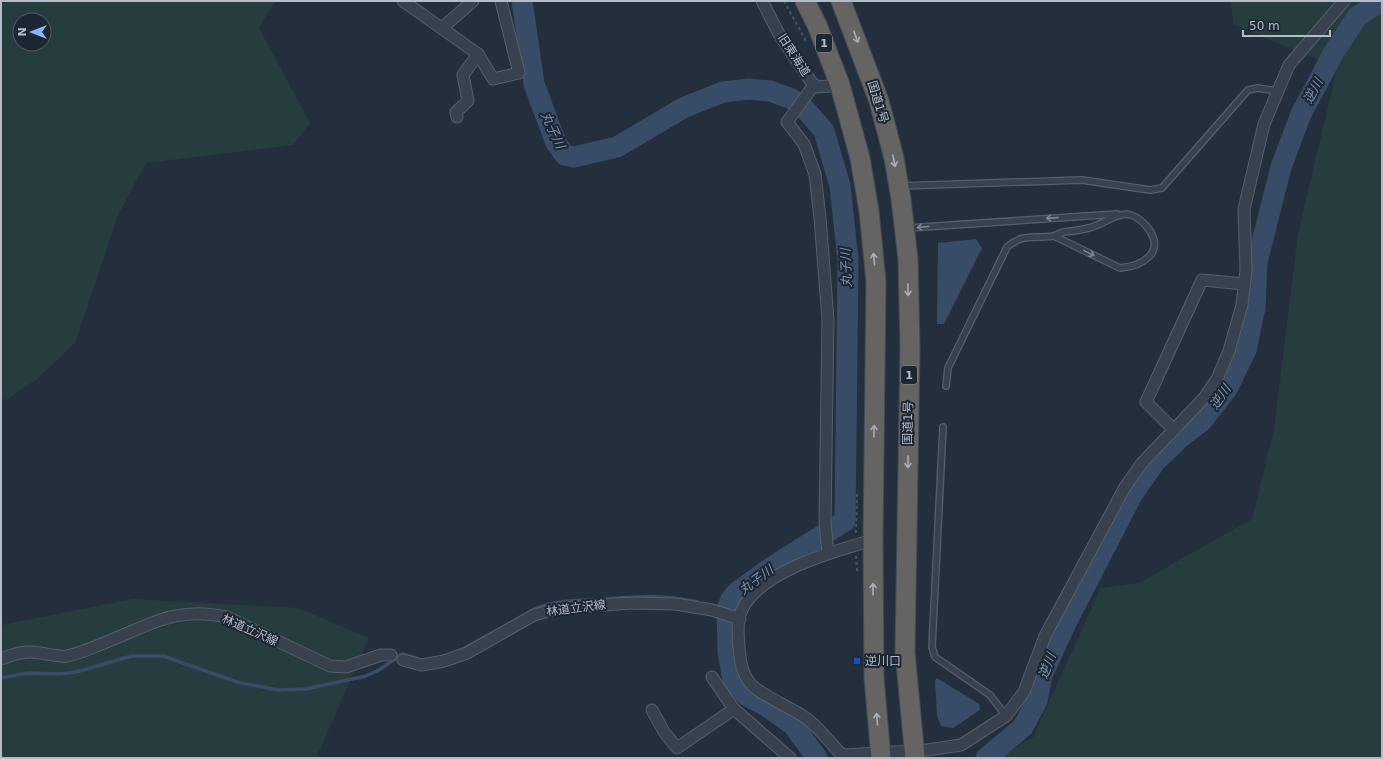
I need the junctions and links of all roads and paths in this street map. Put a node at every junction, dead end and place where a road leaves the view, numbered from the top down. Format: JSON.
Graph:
{"nodes":[{"id":1,"x":403,"y":1,"type":"edge"},
{"id":2,"x":474,"y":1,"type":"edge"},
{"id":3,"x":501,"y":1,"type":"edge"},
{"id":4,"x":762,"y":1,"type":"edge"},
{"id":5,"x":784,"y":1,"type":"edge"},
{"id":6,"x":805,"y":1,"type":"edge"},
{"id":7,"x":842,"y":1,"type":"edge"},
{"id":8,"x":1344,"y":1,"type":"edge"},
{"id":9,"x":442,"y":28,"type":"junction"},
{"id":10,"x":809,"y":48,"type":"dead end"},
{"id":11,"x":478,"y":54,"type":"junction"},
{"id":12,"x":814,"y":85,"type":"junction"},
{"id":13,"x":840,"y":85,"type":"junction"},
{"id":14,"x":1277,"y":91,"type":"junction"},
{"id":15,"x":457,"y":117,"type":"dead end"},
{"id":16,"x":899,"y":186,"type":"junction"},
{"id":17,"x":1119,"y":214,"type":"junction"},
{"id":18,"x":904,"y":228,"type":"junction"},
{"id":19,"x":1054,"y":236,"type":"junction"},
{"id":20,"x":1244,"y":284,"type":"junction"},
{"id":21,"x":946,"y":386,"type":"dead end"},
{"id":22,"x":943,"y":427,"type":"dead end"},
{"id":23,"x":1174,"y":430,"type":"junction"},
{"id":24,"x":857,"y":493,"type":"dead end"},
{"id":25,"x":864,"y":542,"type":"junction"},
{"id":26,"x":828,"y":551,"type":"junction"},
{"id":27,"x":857,"y":576,"type":"dead end"},
{"id":28,"x":737,"y":618,"type":"junction"},
{"id":29,"x":390,"y":655,"type":"dead end"},
{"id":30,"x":1,"y":659,"type":"edge"},
{"id":31,"x":403,"y":660,"type":"dead end"},
{"id":32,"x":712,"y":677,"type":"dead end"},
{"id":33,"x":734,"y":709,"type":"junction"},
{"id":34,"x":652,"y":710,"type":"dead end"},
{"id":35,"x":1006,"y":716,"type":"junction"},
{"id":36,"x":914,"y":754,"type":"edge"},
{"id":37,"x":838,"y":755,"type":"edge"},
{"id":38,"x":880,"y":755,"type":"edge"},
{"id":39,"x":790,"y":758,"type":"edge"}],
"edges":[{"from":1,"to":9,"type":"street"},
{"from":2,"to":9,"type":"street"},
{"from":3,"to":11,"type":"street"},
{"from":4,"to":12,"type":"street","name":"旧東海道"},
{"from":5,"to":10,"type":"path"},
{"from":6,"to":13,"type":"highway","number":"1"},
{"from":7,"to":16,"type":"highway","name":"国道1号","number":"1","one_way":true},
{"from":8,"to":14,"type":"street"},
{"from":9,"to":11,"type":"street"},
{"from":11,"to":15,"type":"street"},
{"from":12,"to":13,"type":"street","name":"旧東海道"},
{"from":12,"to":26,"type":"street"},
{"from":25,"to":13,"type":"highway","number":"1","one_way":true},
{"from":14,"to":16,"type":"lane"},
{"from":14,"to":20,"type":"street"},
{"from":16,"to":18,"type":"highway","name":"国道1号","number":"1"},
{"from":17,"to":18,"type":"lane","one_way":true},
{"from":17,"to":19,"type":"lane"},
{"from":19,"to":17,"type":"lane","one_way":true},
{"from":18,"to":36,"type":"highway","name":"国道1号","number":"1","one_way":true},
{"from":19,"to":21,"type":"lane"},
{"from":20,"to":23,"type":"street"},
{"from":20,"to":23,"type":"street"},
{"from":22,"to":35,"type":"lane"},
{"from":23,"to":35,"type":"street"},
{"from":24,"to":25,"type":"path"},
{"from":25,"to":26,"type":"street"},
{"from":25,"to":27,"type":"path"},
{"from":38,"to":25,"type":"highway","number":"1","one_way":true},
{"from":26,"to":28,"type":"street"},
{"from":28,"to":31,"type":"street","name":"林道立沢線"},
{"from":28,"to":37,"type":"street"},
{"from":29,"to":30,"type":"street","name":"林道立沢線"},
{"from":32,"to":33,"type":"street"},
{"from":33,"to":34,"type":"street"},
{"from":33,"to":39,"type":"street"},
{"from":35,"to":36,"type":"street"},
{"from":36,"to":38,"type":"street"},
{"from":37,"to":38,"type":"street"}]}
